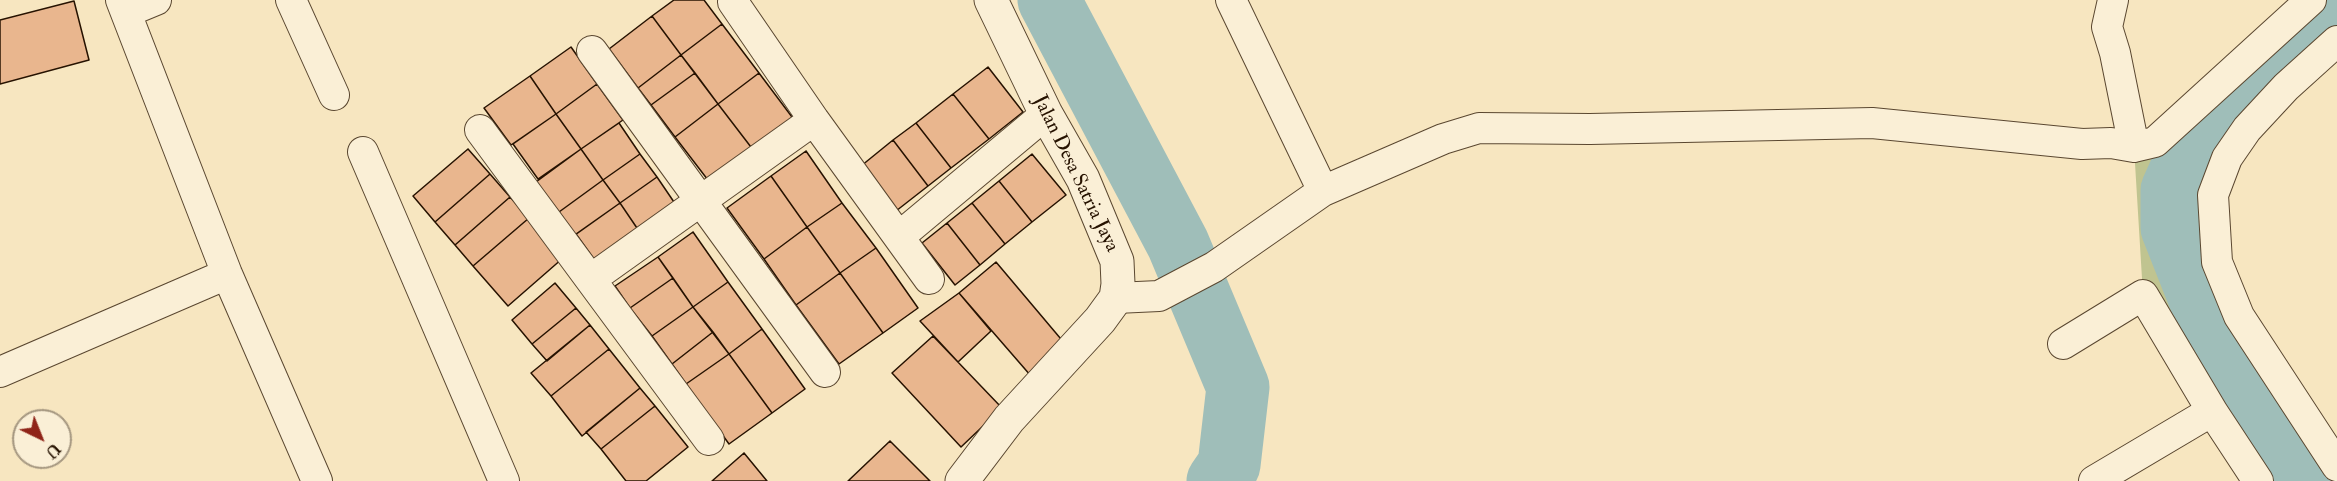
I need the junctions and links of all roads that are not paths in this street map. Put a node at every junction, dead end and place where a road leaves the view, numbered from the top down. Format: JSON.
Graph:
{"nodes":[{"id":1,"x":156,"y":0,"type":"edge"},
{"id":2,"x":291,"y":0,"type":"edge"},
{"id":3,"x":991,"y":0,"type":"edge"},
{"id":4,"x":1230,"y":0,"type":"edge"},
{"id":5,"x":2113,"y":0,"type":"edge"},
{"id":6,"x":2311,"y":0,"type":"edge"},
{"id":7,"x":733,"y":2,"type":"dead end"},
{"id":8,"x":124,"y":6,"type":"edge"},
{"id":9,"x":2337,"y":41,"type":"edge"},
{"id":10,"x":592,"y":51,"type":"dead end"},
{"id":11,"x":333,"y":95,"type":"dead end"},
{"id":12,"x":1046,"y":114,"type":"junction"},
{"id":13,"x":813,"y":120,"type":"junction"},
{"id":14,"x":480,"y":129,"type":"dead end"},
{"id":15,"x":2134,"y":147,"type":"junction"},
{"id":16,"x":363,"y":152,"type":"dead end"},
{"id":17,"x":1323,"y":191,"type":"junction"},
{"id":18,"x":701,"y":200,"type":"junction"},
{"id":19,"x":900,"y":236,"type":"junction"},
{"id":20,"x":226,"y":274,"type":"junction"},
{"id":21,"x":591,"y":279,"type":"junction"},
{"id":22,"x":929,"y":279,"type":"dead end"},
{"id":23,"x":1116,"y":298,"type":"junction"},
{"id":24,"x":2063,"y":344,"type":"dead end"},
{"id":25,"x":0,"y":372,"type":"edge"},
{"id":26,"x":825,"y":372,"type":"dead end"},
{"id":27,"x":2212,"y":411,"type":"junction"},
{"id":28,"x":709,"y":440,"type":"dead end"},
{"id":29,"x":2337,"y":466,"type":"edge"},
{"id":30,"x":966,"y":479,"type":"edge"},
{"id":31,"x":317,"y":481,"type":"edge"},
{"id":32,"x":504,"y":481,"type":"edge"},
{"id":33,"x":2094,"y":481,"type":"edge"},
{"id":34,"x":2258,"y":481,"type":"edge"}],
"edges":[{"from":1,"to":8,"type":"street"},
{"from":2,"to":11,"type":"street"},
{"from":3,"to":12,"type":"street","name":"Jalan Desa Satria Jaya"},
{"from":4,"to":17,"type":"street"},
{"from":5,"to":15,"type":"street"},
{"from":6,"to":15,"type":"street"},
{"from":7,"to":13,"type":"street"},
{"from":8,"to":20,"type":"street"},
{"from":9,"to":29,"type":"street"},
{"from":10,"to":18,"type":"street"},
{"from":12,"to":19,"type":"street"},
{"from":12,"to":23,"type":"street","name":"Jalan Desa Satria Jaya"},
{"from":13,"to":18,"type":"street"},
{"from":13,"to":19,"type":"street"},
{"from":14,"to":21,"type":"street"},
{"from":15,"to":17,"type":"street"},
{"from":16,"to":32,"type":"street"},
{"from":17,"to":23,"type":"street"},
{"from":18,"to":21,"type":"street"},
{"from":18,"to":26,"type":"street"},
{"from":19,"to":22,"type":"street"},
{"from":20,"to":25,"type":"street"},
{"from":20,"to":31,"type":"street"},
{"from":21,"to":28,"type":"street"},
{"from":23,"to":30,"type":"street"},
{"from":24,"to":27,"type":"street"},
{"from":27,"to":33,"type":"street"},
{"from":27,"to":34,"type":"street"}]}
